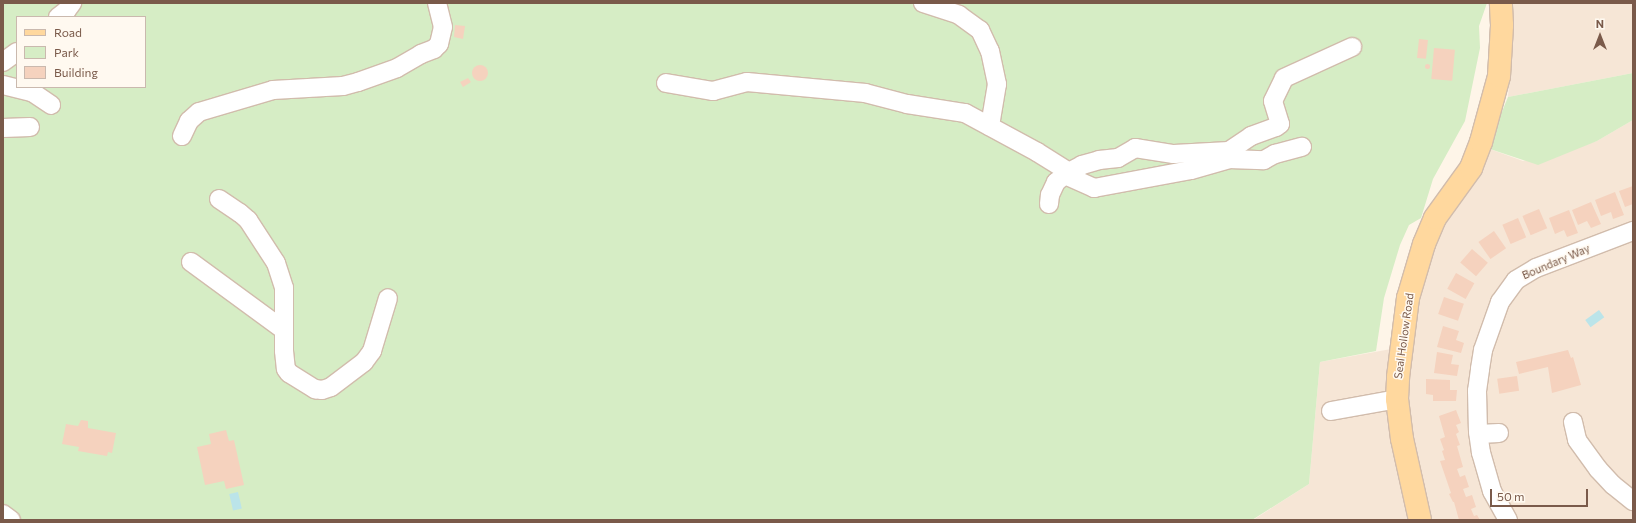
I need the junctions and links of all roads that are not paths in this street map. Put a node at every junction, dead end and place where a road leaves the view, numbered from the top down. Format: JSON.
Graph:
{"nodes":[{"id":1,"x":72,"y":3,"type":"edge"},
{"id":2,"x":437,"y":3,"type":"edge"},
{"id":3,"x":923,"y":3,"type":"edge"},
{"id":4,"x":1501,"y":3,"type":"edge"},
{"id":5,"x":59,"y":16,"type":"edge"},
{"id":6,"x":1352,"y":47,"type":"dead end"},
{"id":7,"x":16,"y":53,"type":"edge"},
{"id":8,"x":3,"y":62,"type":"edge"},
{"id":9,"x":16,"y":67,"type":"edge"},
{"id":10,"x":3,"y":71,"type":"edge"},
{"id":11,"x":666,"y":83,"type":"dead end"},
{"id":12,"x":3,"y":85,"type":"edge"},
{"id":13,"x":52,"y":106,"type":"dead end"},
{"id":14,"x":1280,"y":124,"type":"junction"},
{"id":15,"x":990,"y":126,"type":"junction"},
{"id":16,"x":30,"y":127,"type":"dead end"},
{"id":17,"x":3,"y":128,"type":"edge"},
{"id":18,"x":182,"y":136,"type":"dead end"},
{"id":19,"x":1067,"y":174,"type":"junction"},
{"id":20,"x":219,"y":200,"type":"dead end"},
{"id":21,"x":1049,"y":204,"type":"dead end"},
{"id":22,"x":1633,"y":232,"type":"edge"},
{"id":23,"x":191,"y":262,"type":"dead end"},
{"id":24,"x":388,"y":298,"type":"dead end"},
{"id":25,"x":284,"y":330,"type":"junction"},
{"id":26,"x":1397,"y":400,"type":"junction"},
{"id":27,"x":1331,"y":411,"type":"dead end"},
{"id":28,"x":1574,"y":422,"type":"dead end"},
{"id":29,"x":1500,"y":433,"type":"dead end"},
{"id":30,"x":1479,"y":434,"type":"junction"},
{"id":31,"x":1633,"y":502,"type":"edge"},
{"id":32,"x":3,"y":514,"type":"edge"},
{"id":33,"x":11,"y":520,"type":"edge"},
{"id":34,"x":1420,"y":520,"type":"edge"},
{"id":35,"x":1508,"y":520,"type":"edge"}],
"edges":[{"from":1,"to":5,"type":"street"},
{"from":2,"to":18,"type":"street"},
{"from":3,"to":15,"type":"street"},
{"from":4,"to":26,"type":"main road","name":"Seal Hollow Road"},
{"from":6,"to":14,"type":"street"},
{"from":7,"to":8,"type":"street"},
{"from":9,"to":10,"type":"street"},
{"from":11,"to":15,"type":"street"},
{"from":12,"to":13,"type":"street"},
{"from":14,"to":19,"type":"street"},
{"from":14,"to":19,"type":"street"},
{"from":15,"to":19,"type":"street"},
{"from":16,"to":17,"type":"street"},
{"from":19,"to":21,"type":"street"},
{"from":20,"to":25,"type":"street"},
{"from":22,"to":30,"type":"street","name":"Boundary Way"},
{"from":23,"to":25,"type":"street"},
{"from":24,"to":25,"type":"street"},
{"from":26,"to":27,"type":"street"},
{"from":26,"to":34,"type":"main road","name":"Seal Hollow Road"},
{"from":28,"to":31,"type":"street"},
{"from":29,"to":30,"type":"street"},
{"from":30,"to":35,"type":"street","name":"Boundary Way"},
{"from":32,"to":33,"type":"street"}]}
